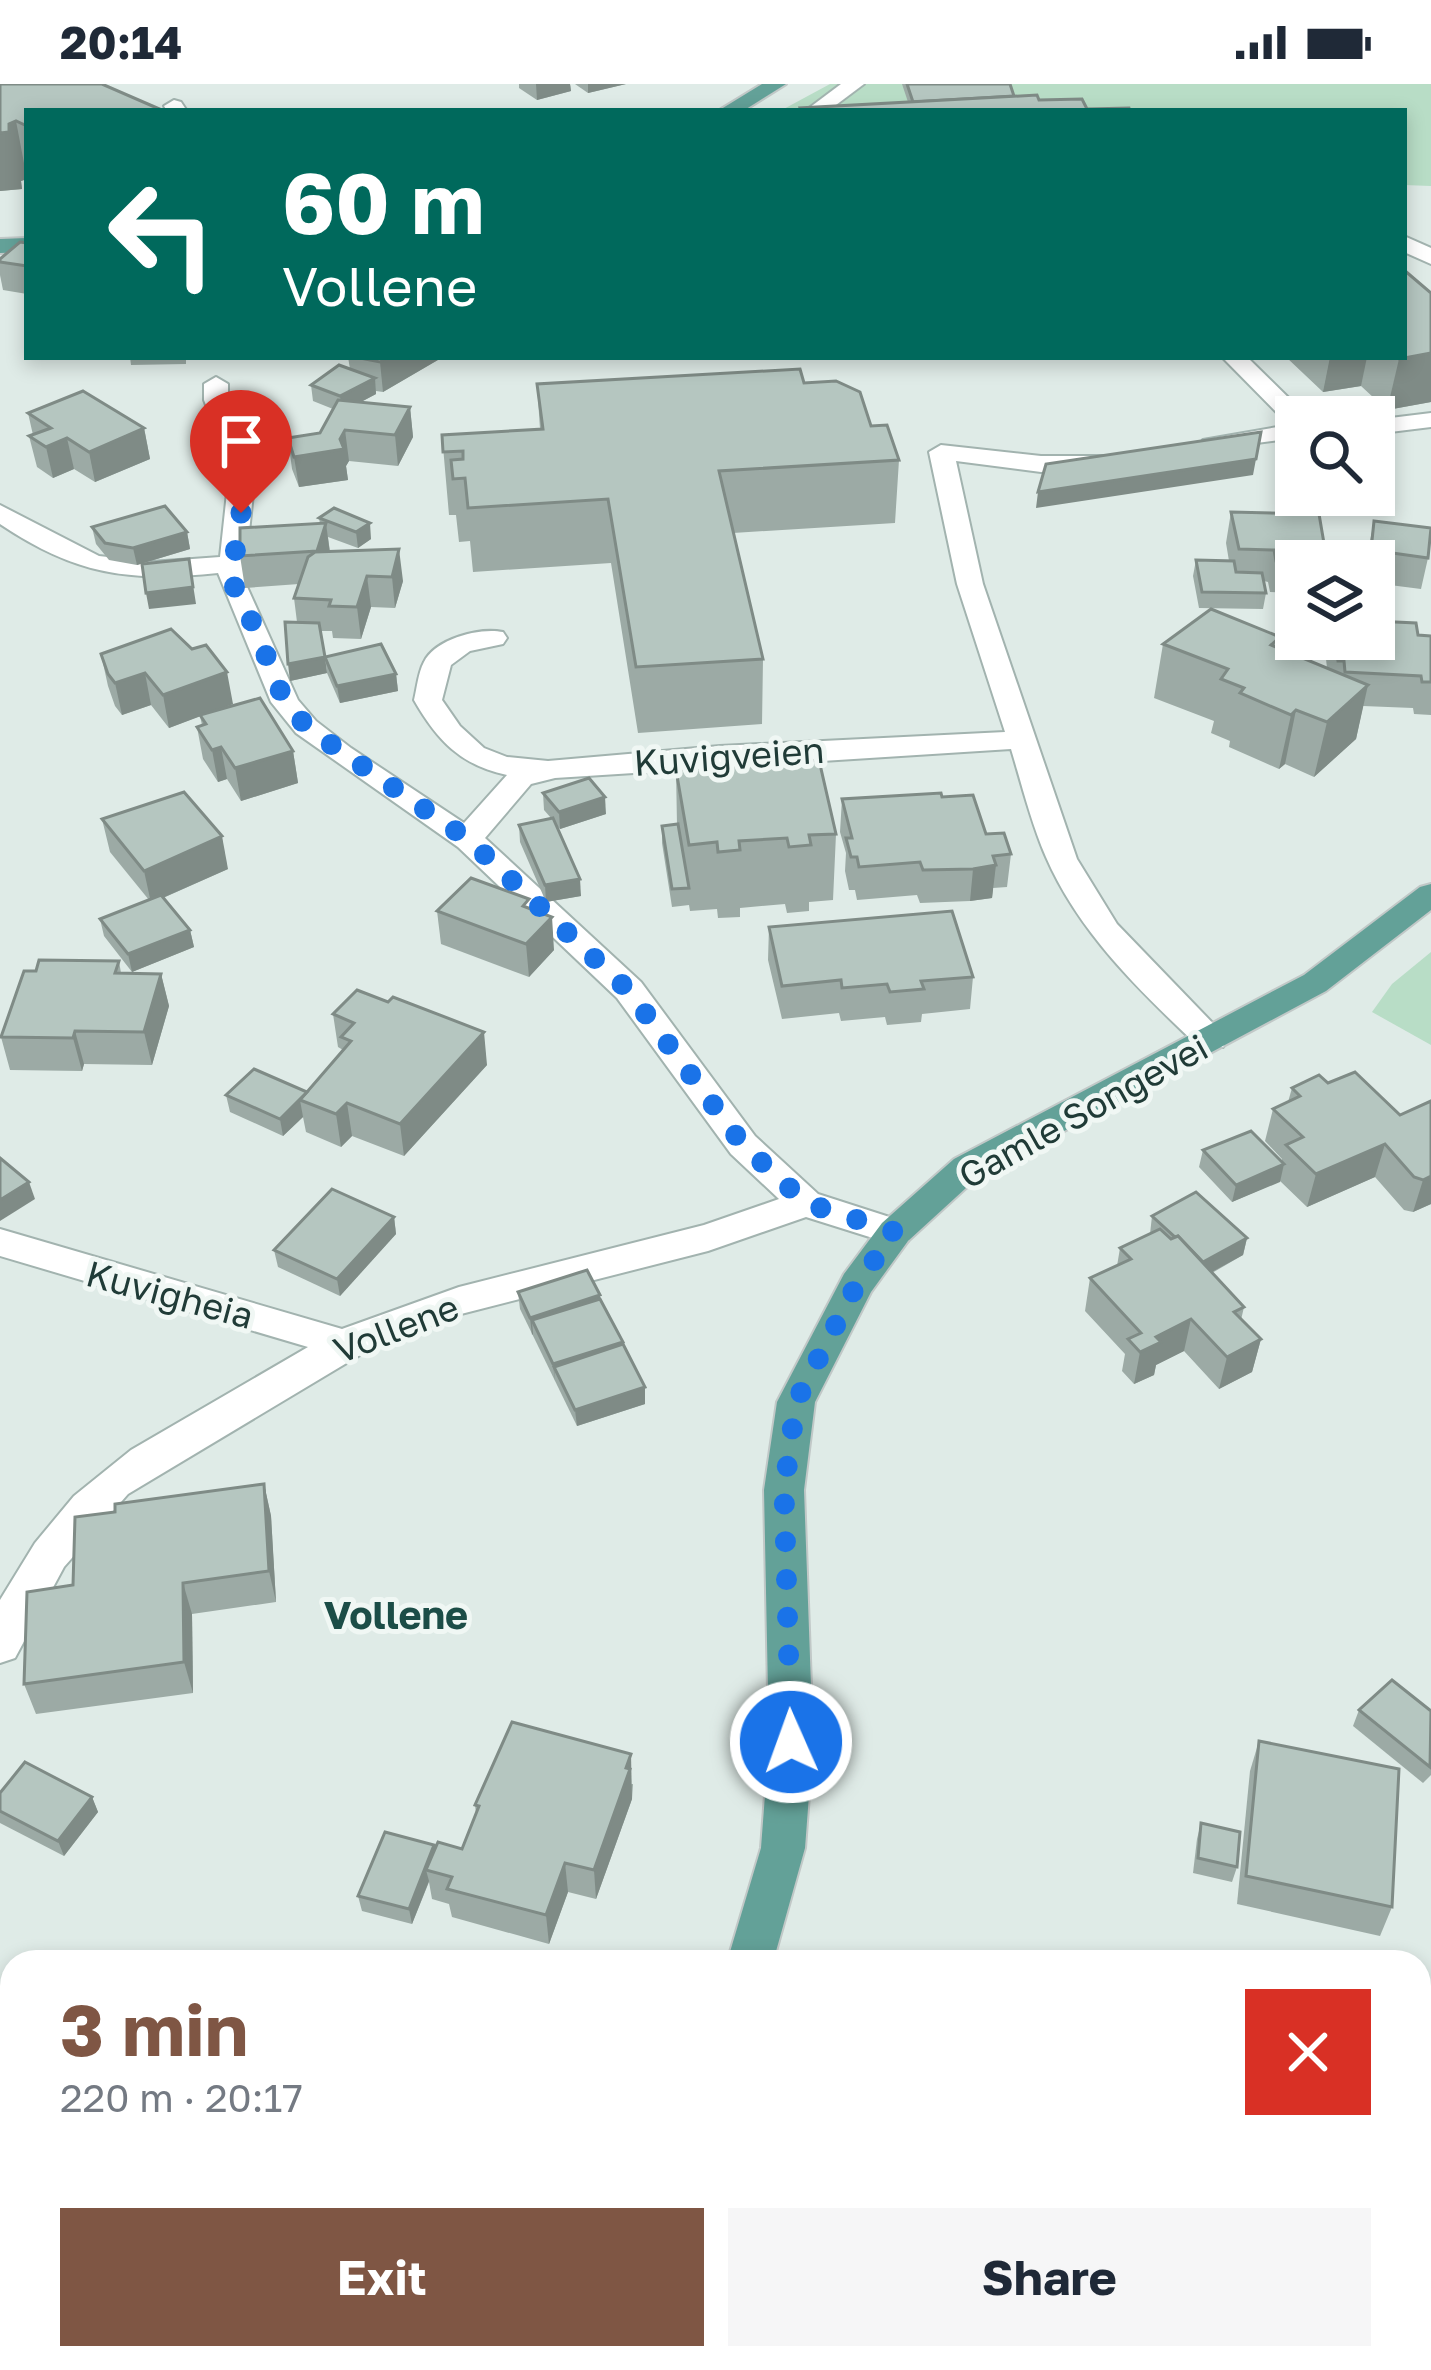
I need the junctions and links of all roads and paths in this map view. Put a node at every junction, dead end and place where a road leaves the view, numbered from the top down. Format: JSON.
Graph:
{"nodes":[{"id":1,"x":854,"y":84,"type":"edge"},
{"id":2,"x":777,"y":85,"type":"edge"},
{"id":3,"x":734,"y":108,"type":"edge"},
{"id":4,"x":819,"y":108,"type":"edge"},
{"id":5,"x":1237,"y":360,"type":"edge"},
{"id":6,"x":216,"y":384,"type":"dead end"},
{"id":7,"x":1275,"y":397,"type":"edge"},
{"id":8,"x":1431,"y":419,"type":"edge"},
{"id":9,"x":1395,"y":424,"type":"edge"},
{"id":10,"x":1275,"y":435,"type":"edge"},
{"id":11,"x":1186,"y":450,"type":"edge"},
{"id":12,"x":1121,"y":460,"type":"edge"},
{"id":13,"x":0,"y":513,"type":"edge"},
{"id":14,"x":230,"y":564,"type":"junction"},
{"id":15,"x":494,"y":638,"type":"dead end"},
{"id":16,"x":1020,"y":740,"type":"junction"},
{"id":17,"x":553,"y":769,"type":"junction"},
{"id":18,"x":469,"y":840,"type":"junction"},
{"id":19,"x":1431,"y":894,"type":"edge"},
{"id":20,"x":1211,"y":1039,"type":"junction"},
{"id":21,"x":806,"y":1203,"type":"junction"},
{"id":22,"x":895,"y":1232,"type":"junction"},
{"id":23,"x":0,"y":1242,"type":"edge"},
{"id":24,"x":342,"y":1344,"type":"junction"},
{"id":25,"x":0,"y":1645,"type":"edge"},
{"id":26,"x":753,"y":1950,"type":"edge"}],
"edges":[{"from":1,"to":4,"type":"street"},
{"from":2,"to":3,"type":"main road"},
{"from":5,"to":7,"type":"street"},
{"from":6,"to":14,"type":"street"},
{"from":8,"to":9,"type":"street"},
{"from":10,"to":11,"type":"street"},
{"from":12,"to":16,"type":"street"},
{"from":13,"to":14,"type":"street"},
{"from":14,"to":18,"type":"street"},
{"from":15,"to":17,"type":"street"},
{"from":16,"to":17,"type":"street","name":"Kuvigveien"},
{"from":16,"to":20,"type":"street"},
{"from":17,"to":18,"type":"street","name":"Kuvigveien"},
{"from":18,"to":21,"type":"street"},
{"from":19,"to":20,"type":"main road","name":"Gamle Songevei"},
{"from":20,"to":22,"type":"main road","name":"Gamle Songevei"},
{"from":21,"to":22,"type":"street"},
{"from":21,"to":24,"type":"street","name":"Vollene"},
{"from":22,"to":26,"type":"main road","name":"Gamle Songevei"},
{"from":23,"to":24,"type":"street","name":"Kuvigheia"},
{"from":24,"to":25,"type":"street","name":"Vollene"}]}
